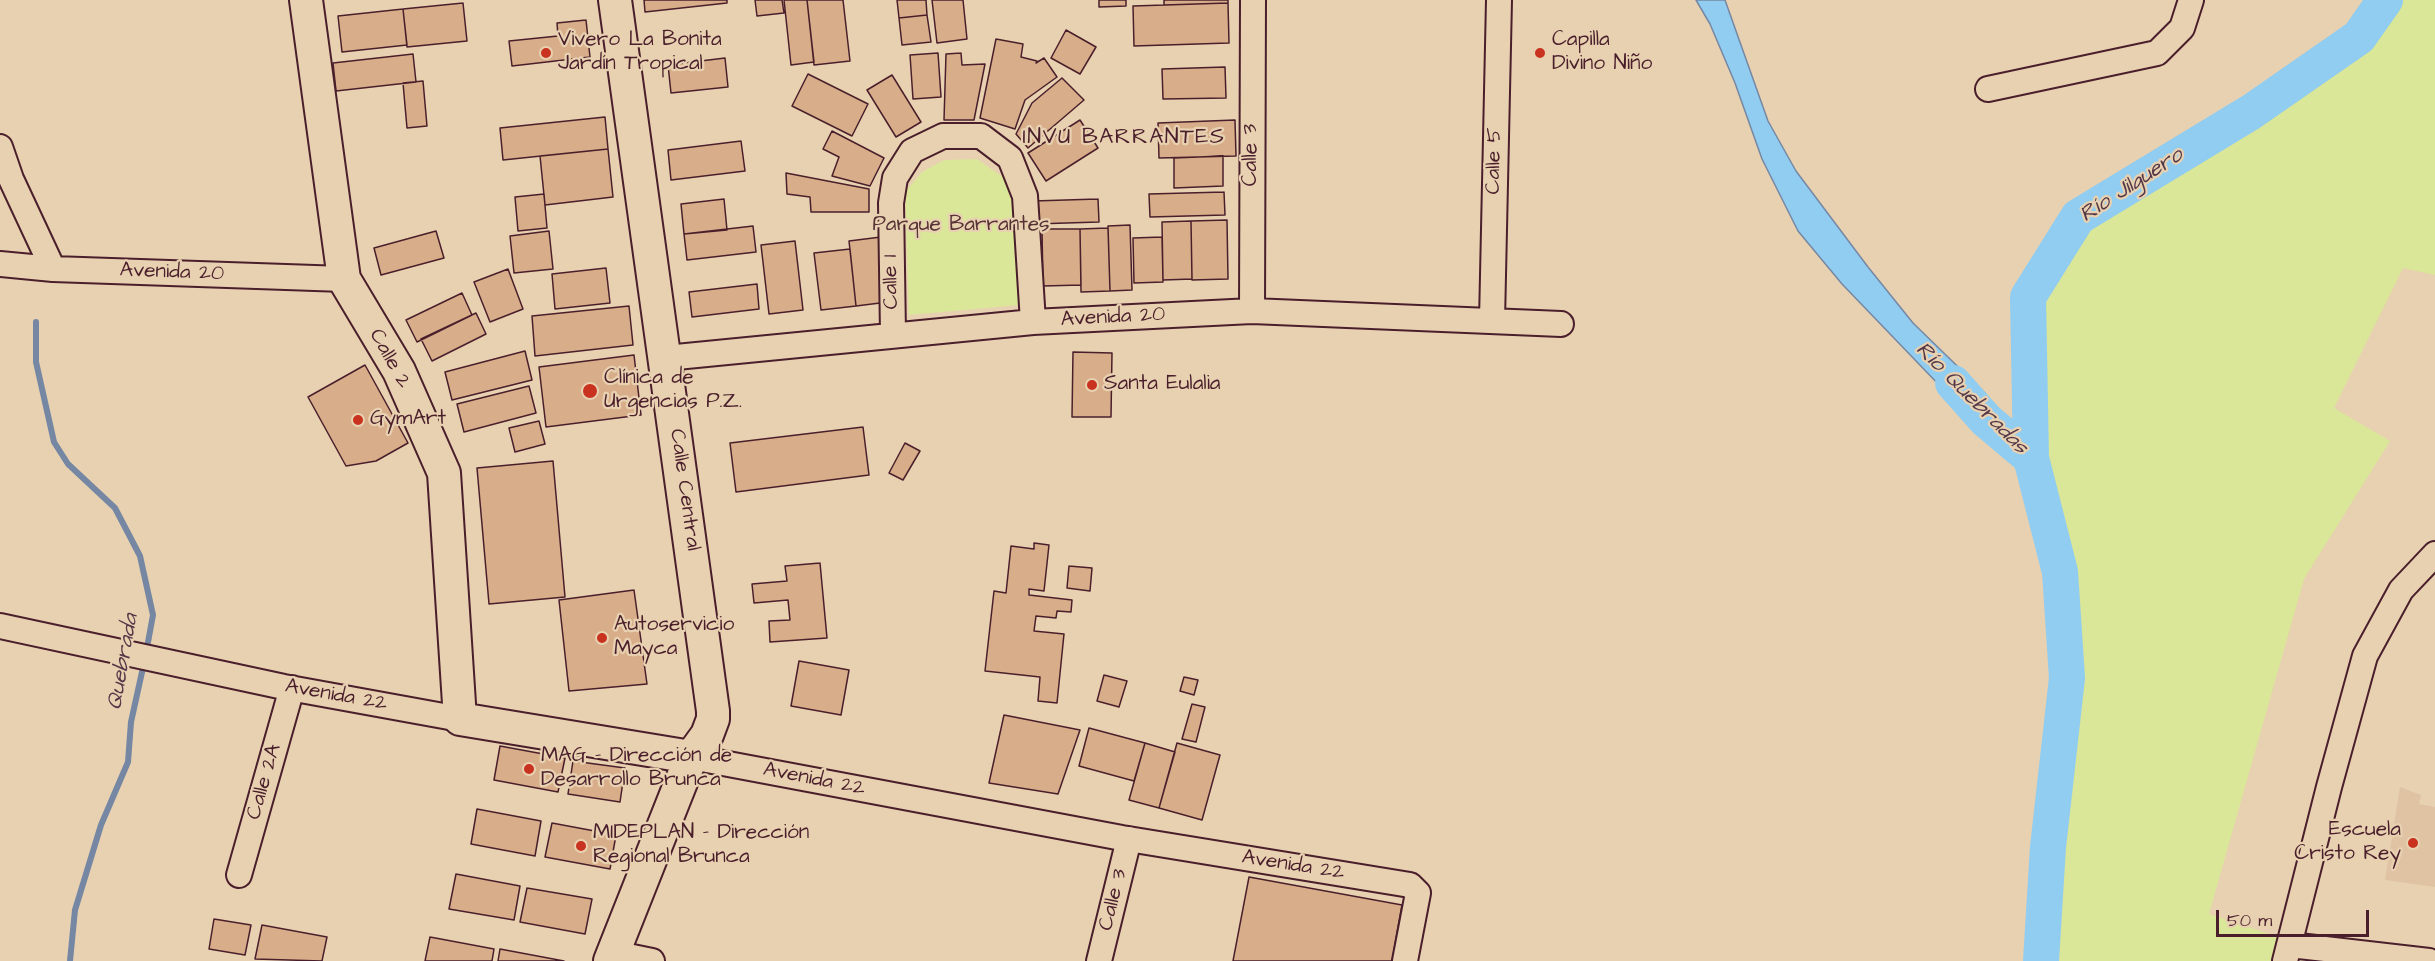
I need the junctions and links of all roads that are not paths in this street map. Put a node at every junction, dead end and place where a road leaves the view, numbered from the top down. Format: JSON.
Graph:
{"nodes":[{"id":1,"x":306,"y":0,"type":"edge"},
{"id":2,"x":615,"y":0,"type":"edge"},
{"id":3,"x":1253,"y":0,"type":"edge"},
{"id":4,"x":1499,"y":0,"type":"edge"},
{"id":5,"x":2191,"y":0,"type":"edge"},
{"id":6,"x":1988,"y":89,"type":"dead end"},
{"id":7,"x":0,"y":147,"type":"edge"},
{"id":8,"x":0,"y":264,"type":"edge"},
{"id":9,"x":53,"y":269,"type":"junction"},
{"id":10,"x":344,"y":279,"type":"junction"},
{"id":11,"x":1252,"y":311,"type":"junction"},
{"id":12,"x":1491,"y":321,"type":"junction"},
{"id":13,"x":1034,"y":322,"type":"junction"},
{"id":14,"x":1561,"y":324,"type":"dead end"},
{"id":15,"x":893,"y":334,"type":"junction"},
{"id":16,"x":666,"y":358,"type":"junction"},
{"id":17,"x":2435,"y":554,"type":"edge"},
{"id":18,"x":0,"y":626,"type":"edge"},
{"id":19,"x":292,"y":688,"type":"junction"},
{"id":20,"x":460,"y":719,"type":"junction"},
{"id":21,"x":691,"y":757,"type":"junction"},
{"id":22,"x":1129,"y":839,"type":"junction"},
{"id":23,"x":238,"y":876,"type":"dead end"},
{"id":24,"x":2287,"y":953,"type":"edge"},
{"id":25,"x":611,"y":957,"type":"edge"},
{"id":26,"x":652,"y":961,"type":"edge"},
{"id":27,"x":1099,"y":961,"type":"edge"},
{"id":28,"x":1405,"y":961,"type":"edge"},
{"id":29,"x":2429,"y":961,"type":"edge"}],
"edges":[{"from":1,"to":10,"type":"main road","name":"Calle 2"},
{"from":2,"to":16,"type":"main road","name":"Calle Central"},
{"from":3,"to":11,"type":"street","name":"Calle 3"},
{"from":4,"to":12,"type":"street","name":"Calle 5"},
{"from":5,"to":6,"type":"street"},
{"from":7,"to":9,"type":"street"},
{"from":8,"to":9,"type":"street","name":"Avenida 20"},
{"from":9,"to":10,"type":"street","name":"Avenida 20"},
{"from":10,"to":20,"type":"main road","name":"Calle 2"},
{"from":11,"to":12,"type":"street","name":"Avenida 20"},
{"from":11,"to":13,"type":"street","name":"Avenida 20"},
{"from":12,"to":14,"type":"street","name":"Avenida 20"},
{"from":13,"to":15,"type":"street","name":"Avenida 20"},
{"from":13,"to":15,"type":"street","name":"Calle 1"},
{"from":15,"to":16,"type":"street","name":"Avenida 20"},
{"from":16,"to":21,"type":"main road","name":"Calle Central"},
{"from":17,"to":24,"type":"street"},
{"from":18,"to":19,"type":"street","name":"Avenida 22"},
{"from":19,"to":20,"type":"street","name":"Avenida 22"},
{"from":19,"to":23,"type":"street","name":"Calle 2A"},
{"from":20,"to":21,"type":"main road","name":"Avenida 22"},
{"from":21,"to":22,"type":"street","name":"Avenida 22"},
{"from":21,"to":25,"type":"main road","name":"Calle Central"},
{"from":22,"to":27,"type":"street","name":"Calle 3"},
{"from":22,"to":28,"type":"street","name":"Avenida 22"},
{"from":24,"to":29,"type":"street"},
{"from":25,"to":26,"type":"street"}]}
